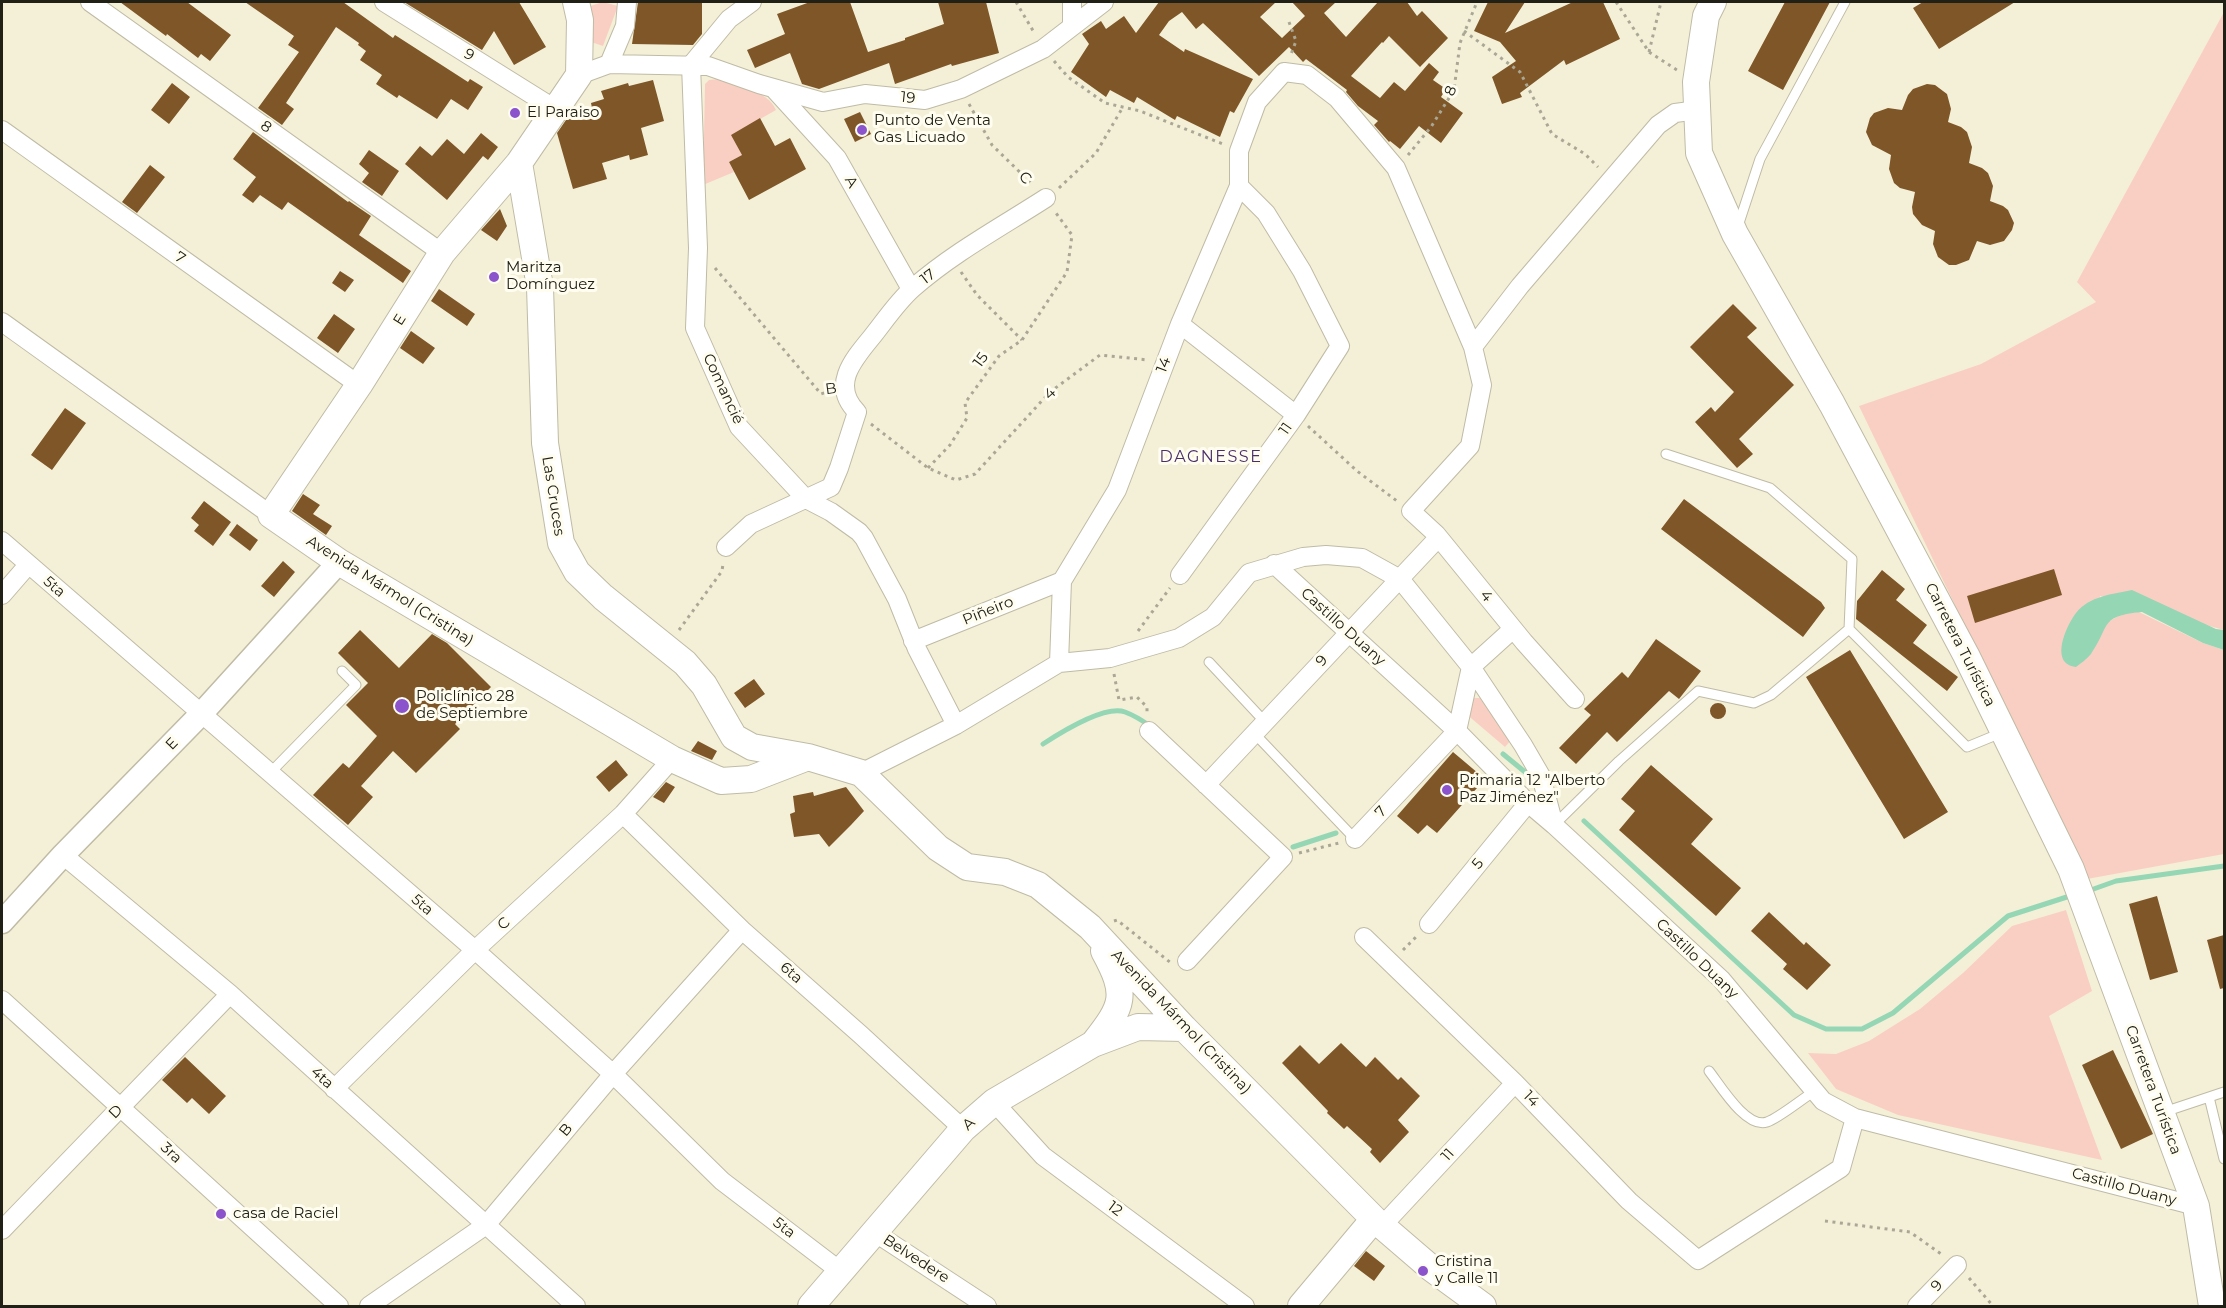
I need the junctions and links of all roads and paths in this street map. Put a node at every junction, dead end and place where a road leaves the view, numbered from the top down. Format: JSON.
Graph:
{"nodes":[{"id":1,"x":90,"y":2,"type":"edge"},
{"id":2,"x":384,"y":2,"type":"edge"},
{"id":3,"x":576,"y":2,"type":"edge"},
{"id":4,"x":627,"y":2,"type":"edge"},
{"id":5,"x":752,"y":2,"type":"edge"},
{"id":6,"x":1017,"y":2,"type":"edge"},
{"id":7,"x":1072,"y":2,"type":"edge"},
{"id":8,"x":1104,"y":2,"type":"edge"},
{"id":9,"x":1477,"y":2,"type":"edge"},
{"id":10,"x":1616,"y":2,"type":"edge"},
{"id":11,"x":1661,"y":2,"type":"edge"},
{"id":12,"x":1713,"y":2,"type":"edge"},
{"id":13,"x":1845,"y":2,"type":"edge"},
{"id":14,"x":1289,"y":22,"type":"dead end"},
{"id":15,"x":1072,"y":26,"type":"junction"},
{"id":16,"x":1464,"y":31,"type":"junction"},
{"id":17,"x":1043,"y":49,"type":"junction"},
{"id":18,"x":1649,"y":52,"type":"junction"},
{"id":19,"x":609,"y":64,"type":"junction"},
{"id":20,"x":691,"y":65,"type":"junction"},
{"id":21,"x":1284,"y":72,"type":"junction"},
{"id":22,"x":579,"y":75,"type":"junction"},
{"id":23,"x":1696,"y":82,"type":"junction"},
{"id":24,"x":773,"y":88,"type":"junction"},
{"id":25,"x":961,"y":89,"type":"junction"},
{"id":26,"x":1124,"y":107,"type":"junction"},
{"id":27,"x":555,"y":109,"type":"junction"},
{"id":28,"x":1698,"y":110,"type":"junction"},
{"id":29,"x":2,"y":130,"type":"edge"},
{"id":30,"x":1239,"y":151,"type":"junction"},
{"id":31,"x":519,"y":163,"type":"junction"},
{"id":32,"x":1396,"y":168,"type":"junction"},
{"id":33,"x":1610,"y":179,"type":"junction"},
{"id":34,"x":1239,"y":186,"type":"junction"},
{"id":35,"x":1046,"y":198,"type":"junction"},
{"id":36,"x":1735,"y":234,"type":"junction"},
{"id":37,"x":698,"y":248,"type":"junction"},
{"id":38,"x":442,"y":253,"type":"junction"},
{"id":39,"x":952,"y":258,"type":"junction"},
{"id":40,"x":1067,"y":272,"type":"joint"},
{"id":41,"x":911,"y":290,"type":"junction"},
{"id":42,"x":2,"y":322,"type":"edge"},
{"id":43,"x":1180,"y":324,"type":"junction"},
{"id":44,"x":1022,"y":340,"type":"junction"},
{"id":45,"x":1473,"y":347,"type":"junction"},
{"id":46,"x":1164,"y":363,"type":"junction"},
{"id":47,"x":359,"y":385,"type":"junction"},
{"id":48,"x":843,"y":387,"type":"junction"},
{"id":49,"x":857,"y":412,"type":"junction"},
{"id":50,"x":1296,"y":415,"type":"junction"},
{"id":51,"x":1666,"y":454,"type":"dead end"},
{"id":52,"x":928,"y":468,"type":"junction"},
{"id":53,"x":806,"y":499,"type":"junction"},
{"id":54,"x":1411,"y":511,"type":"junction"},
{"id":55,"x":271,"y":515,"type":"junction"},
{"id":56,"x":1438,"y":538,"type":"junction"},
{"id":57,"x":2,"y":541,"type":"edge"},
{"id":58,"x":726,"y":547,"type":"dead end"},
{"id":59,"x":339,"y":562,"type":"junction"},
{"id":60,"x":1274,"y":564,"type":"junction"},
{"id":61,"x":28,"y":565,"type":"junction"},
{"id":62,"x":722,"y":571,"type":"dead end"},
{"id":63,"x":1180,"y":575,"type":"joint"},
{"id":64,"x":1400,"y":579,"type":"junction"},
{"id":65,"x":1062,"y":581,"type":"junction"},
{"id":66,"x":2,"y":595,"type":"edge"},
{"id":67,"x":1513,"y":629,"type":"junction"},
{"id":68,"x":1849,"y":629,"type":"junction"},
{"id":69,"x":677,"y":632,"type":"dead end"},
{"id":70,"x":1136,"y":633,"type":"dead end"},
{"id":71,"x":1349,"y":633,"type":"junction"},
{"id":72,"x":913,"y":641,"type":"junction"},
{"id":73,"x":1110,"y":658,"type":"junction"},
{"id":74,"x":1209,"y":662,"type":"dead end"},
{"id":75,"x":1059,"y":663,"type":"junction"},
{"id":76,"x":1471,"y":667,"type":"junction"},
{"id":77,"x":342,"y":671,"type":"dead end"},
{"id":78,"x":1575,"y":699,"type":"dead end"},
{"id":79,"x":1147,"y":707,"type":"dead end"},
{"id":80,"x":202,"y":713,"type":"junction"},
{"id":81,"x":956,"y":725,"type":"junction"},
{"id":82,"x":1260,"y":728,"type":"junction"},
{"id":83,"x":1149,"y":731,"type":"dead end"},
{"id":84,"x":1457,"y":731,"type":"junction"},
{"id":85,"x":2004,"y":732,"type":"junction"},
{"id":86,"x":808,"y":757,"type":"junction"},
{"id":87,"x":672,"y":759,"type":"junction"},
{"id":88,"x":270,"y":773,"type":"junction"},
{"id":89,"x":861,"y":773,"type":"junction"},
{"id":90,"x":1213,"y":779,"type":"junction"},
{"id":91,"x":1528,"y":803,"type":"junction"},
{"id":92,"x":623,"y":814,"type":"junction"},
{"id":93,"x":1554,"y":825,"type":"junction"},
{"id":94,"x":1355,"y":838,"type":"junction"},
{"id":95,"x":63,"y":855,"type":"junction"},
{"id":96,"x":1283,"y":858,"type":"junction"},
{"id":97,"x":1117,"y":920,"type":"dead end"},
{"id":98,"x":2,"y":922,"type":"edge"},
{"id":99,"x":1429,"y":924,"type":"joint"},
{"id":100,"x":1090,"y":927,"type":"junction"},
{"id":101,"x":742,"y":930,"type":"junction"},
{"id":102,"x":1364,"y":937,"type":"dead end"},
{"id":103,"x":475,"y":951,"type":"junction"},
{"id":104,"x":1187,"y":961,"type":"joint"},
{"id":105,"x":1389,"y":963,"type":"junction"},
{"id":106,"x":230,"y":994,"type":"junction"},
{"id":107,"x":2,"y":1000,"type":"edge"},
{"id":108,"x":1184,"y":1028,"type":"junction"},
{"id":109,"x":1093,"y":1044,"type":"junction"},
{"id":110,"x":1709,"y":1071,"type":"dead end"},
{"id":111,"x":613,"y":1074,"type":"junction"},
{"id":112,"x":1515,"y":1083,"type":"junction"},
{"id":113,"x":334,"y":1089,"type":"junction"},
{"id":114,"x":1815,"y":1091,"type":"junction"},
{"id":115,"x":2224,"y":1092,"type":"edge"},
{"id":116,"x":2208,"y":1097,"type":"junction"},
{"id":117,"x":994,"y":1102,"type":"junction"},
{"id":118,"x":121,"y":1106,"type":"junction"},
{"id":119,"x":2162,"y":1113,"type":"junction"},
{"id":120,"x":1855,"y":1118,"type":"junction"},
{"id":121,"x":963,"y":1129,"type":"junction"},
{"id":122,"x":2224,"y":1159,"type":"edge"},
{"id":123,"x":2196,"y":1206,"type":"junction"},
{"id":124,"x":1825,"y":1221,"type":"dead end"},
{"id":125,"x":1378,"y":1222,"type":"junction"},
{"id":126,"x":486,"y":1225,"type":"junction"},
{"id":127,"x":2,"y":1230,"type":"edge"},
{"id":128,"x":874,"y":1232,"type":"junction"},
{"id":129,"x":1957,"y":1264,"type":"junction"},
{"id":130,"x":840,"y":1271,"type":"junction"},
{"id":131,"x":339,"y":1306,"type":"edge"},
{"id":132,"x":369,"y":1306,"type":"edge"},
{"id":133,"x":576,"y":1306,"type":"edge"},
{"id":134,"x":811,"y":1306,"type":"edge"},
{"id":135,"x":987,"y":1306,"type":"edge"},
{"id":136,"x":1245,"y":1306,"type":"edge"},
{"id":137,"x":1301,"y":1306,"type":"edge"},
{"id":138,"x":1483,"y":1306,"type":"edge"},
{"id":139,"x":1917,"y":1306,"type":"edge"},
{"id":140,"x":1993,"y":1306,"type":"edge"},
{"id":141,"x":2212,"y":1306,"type":"edge"}],
"edges":[{"from":1,"to":38,"type":"street","name":"8"},
{"from":2,"to":27,"type":"street","name":"9"},
{"from":3,"to":22,"type":"main road"},
{"from":4,"to":19,"type":"street"},
{"from":5,"to":20,"type":"street"},
{"from":6,"to":17,"type":"path"},
{"from":7,"to":15,"type":"street"},
{"from":8,"to":15,"type":"street","name":"19"},
{"from":9,"to":16,"type":"path","name":"8"},
{"from":10,"to":18,"type":"path"},
{"from":11,"to":18,"type":"path"},
{"from":12,"to":23,"type":"main road","name":"Carretera Turística"},
{"from":13,"to":36,"type":"lane"},
{"from":14,"to":21,"type":"path"},
{"from":15,"to":17,"type":"street","name":"19"},
{"from":16,"to":32,"type":"path","name":"8"},
{"from":16,"to":33,"type":"path"},
{"from":17,"to":25,"type":"street","name":"19"},
{"from":17,"to":26,"type":"path"},
{"from":18,"to":23,"type":"path"},
{"from":19,"to":20,"type":"street"},
{"from":19,"to":22,"type":"street"},
{"from":20,"to":24,"type":"street","name":"19"},
{"from":20,"to":37,"type":"street","name":"Comancié"},
{"from":21,"to":30,"type":"street","name":"14"},
{"from":21,"to":32,"type":"street"},
{"from":22,"to":27,"type":"main road","name":"E"},
{"from":23,"to":28,"type":"main road","name":"Carretera Turística"},
{"from":24,"to":25,"type":"street","name":"19"},
{"from":24,"to":41,"type":"street","name":"A"},
{"from":25,"to":35,"type":"path","name":"C"},
{"from":26,"to":30,"type":"path"},
{"from":26,"to":35,"type":"path"},
{"from":27,"to":31,"type":"main road","name":"E"},
{"from":28,"to":33,"type":"street"},
{"from":28,"to":36,"type":"main road","name":"Carretera Turística"},
{"from":29,"to":47,"type":"street","name":"7"},
{"from":30,"to":34,"type":"street","name":"14"},
{"from":31,"to":38,"type":"main road","name":"E"},
{"from":31,"to":86,"type":"main road","name":"Las Cruces"},
{"from":32,"to":45,"type":"street"},
{"from":33,"to":45,"type":"street"},
{"from":34,"to":43,"type":"street","name":"14"},
{"from":34,"to":50,"type":"street","name":"11"},
{"from":35,"to":39,"type":"street","name":"17"},
{"from":35,"to":40,"type":"path","name":"C"},
{"from":36,"to":85,"type":"main road","name":"Carretera Turística"},
{"from":37,"to":48,"type":"path","name":"B"},
{"from":37,"to":53,"type":"street","name":"Comancié"},
{"from":38,"to":47,"type":"main road","name":"E"},
{"from":39,"to":41,"type":"street","name":"17"},
{"from":39,"to":44,"type":"path"},
{"from":40,"to":44,"type":"path","name":"15"},
{"from":41,"to":48,"type":"street","name":"17"},
{"from":42,"to":55,"type":"street","name":"Avenida Mármol (Cristina)"},
{"from":43,"to":46,"type":"street","name":"14"},
{"from":43,"to":50,"type":"street"},
{"from":44,"to":52,"type":"path","name":"15"},
{"from":45,"to":54,"type":"street"},
{"from":46,"to":52,"type":"path","name":"4"},
{"from":46,"to":65,"type":"street","name":"14"},
{"from":47,"to":55,"type":"main road","name":"E"},
{"from":48,"to":49,"type":"street","name":"B"},
{"from":49,"to":52,"type":"path"},
{"from":49,"to":53,"type":"street"},
{"from":50,"to":54,"type":"path"},
{"from":50,"to":63,"type":"street","name":"11"},
{"from":51,"to":68,"type":"lane"},
{"from":53,"to":58,"type":"street"},
{"from":53,"to":72,"type":"street","name":"Comancié"},
{"from":54,"to":56,"type":"street","name":"4"},
{"from":55,"to":59,"type":"main road","name":"Avenida Mármol (Cristina)"},
{"from":56,"to":64,"type":"street","name":"9"},
{"from":56,"to":67,"type":"street","name":"4"},
{"from":57,"to":61,"type":"street","name":"5ta"},
{"from":59,"to":80,"type":"street","name":"E"},
{"from":59,"to":87,"type":"main road","name":"Avenida Mármol (Cristina)"},
{"from":60,"to":64,"type":"street"},
{"from":60,"to":71,"type":"street","name":"Castillo Duany"},
{"from":60,"to":73,"type":"street"},
{"from":61,"to":66,"type":"street"},
{"from":61,"to":80,"type":"street","name":"5ta"},
{"from":62,"to":69,"type":"path"},
{"from":63,"to":70,"type":"path"},
{"from":64,"to":71,"type":"street","name":"9"},
{"from":64,"to":76,"type":"street"},
{"from":65,"to":72,"type":"street","name":"Piñeiro"},
{"from":65,"to":75,"type":"street","name":"14"},
{"from":67,"to":76,"type":"street"},
{"from":67,"to":78,"type":"street","name":"4"},
{"from":68,"to":85,"type":"lane"},
{"from":68,"to":93,"type":"lane"},
{"from":71,"to":82,"type":"street","name":"9"},
{"from":71,"to":84,"type":"street","name":"Castillo Duany"},
{"from":72,"to":81,"type":"street","name":"Comancié"},
{"from":73,"to":75,"type":"street"},
{"from":73,"to":79,"type":"path"},
{"from":74,"to":82,"type":"lane"},
{"from":75,"to":81,"type":"street"},
{"from":76,"to":84,"type":"street"},
{"from":76,"to":93,"type":"street"},
{"from":77,"to":88,"type":"lane"},
{"from":80,"to":88,"type":"street","name":"5ta"},
{"from":80,"to":95,"type":"street","name":"E"},
{"from":81,"to":89,"type":"street"},
{"from":82,"to":90,"type":"street","name":"9"},
{"from":82,"to":94,"type":"lane"},
{"from":83,"to":90,"type":"street"},
{"from":84,"to":91,"type":"street","name":"Castillo Duany"},
{"from":84,"to":94,"type":"street","name":"7"},
{"from":85,"to":119,"type":"main road","name":"Carretera Turística"},
{"from":86,"to":87,"type":"main road","name":"Avenida Mármol (Cristina)"},
{"from":86,"to":89,"type":"main road","name":"Las Cruces"},
{"from":87,"to":92,"type":"street","name":"C"},
{"from":88,"to":103,"type":"street","name":"5ta"},
{"from":89,"to":100,"type":"main road","name":"Avenida Mármol (Cristina)"},
{"from":90,"to":96,"type":"street"},
{"from":91,"to":93,"type":"street","name":"Castillo Duany"},
{"from":91,"to":99,"type":"street","name":"5"},
{"from":92,"to":101,"type":"street","name":"6ta"},
{"from":92,"to":103,"type":"street","name":"C"},
{"from":93,"to":114,"type":"street","name":"Castillo Duany"},
{"from":94,"to":96,"type":"path"},
{"from":95,"to":98,"type":"street","name":"E"},
{"from":95,"to":106,"type":"street","name":"4ta"},
{"from":96,"to":104,"type":"street"},
{"from":97,"to":104,"type":"path"},
{"from":99,"to":105,"type":"path"},
{"from":100,"to":108,"type":"main road","name":"Avenida Mármol (Cristina)"},
{"from":100,"to":109,"type":"main road"},
{"from":101,"to":111,"type":"street","name":"B"},
{"from":101,"to":121,"type":"street","name":"6ta"},
{"from":102,"to":105,"type":"street","name":"14"},
{"from":103,"to":111,"type":"street","name":"5ta"},
{"from":103,"to":113,"type":"street","name":"C"},
{"from":105,"to":112,"type":"street","name":"14"},
{"from":106,"to":113,"type":"street","name":"4ta"},
{"from":106,"to":118,"type":"street","name":"D"},
{"from":107,"to":118,"type":"street","name":"3ra"},
{"from":108,"to":109,"type":"main road","name":"A"},
{"from":108,"to":125,"type":"main road","name":"Avenida Mármol (Cristina)"},
{"from":109,"to":117,"type":"main road","name":"A"},
{"from":110,"to":114,"type":"lane"},
{"from":111,"to":126,"type":"street","name":"B"},
{"from":111,"to":130,"type":"street","name":"5ta"},
{"from":112,"to":120,"type":"street","name":"14"},
{"from":112,"to":125,"type":"street","name":"11"},
{"from":113,"to":126,"type":"street","name":"4ta"},
{"from":114,"to":120,"type":"street","name":"Castillo Duany"},
{"from":115,"to":116,"type":"lane"},
{"from":116,"to":119,"type":"lane"},
{"from":116,"to":122,"type":"lane"},
{"from":117,"to":121,"type":"main road","name":"A"},
{"from":117,"to":136,"type":"street","name":"12"},
{"from":118,"to":127,"type":"street","name":"D"},
{"from":118,"to":131,"type":"street","name":"3ra"},
{"from":119,"to":123,"type":"main road","name":"Carretera Turística"},
{"from":120,"to":123,"type":"street","name":"Castillo Duany"},
{"from":121,"to":128,"type":"main road","name":"A"},
{"from":123,"to":141,"type":"main road","name":"Carretera Turística"},
{"from":124,"to":129,"type":"path"},
{"from":125,"to":137,"type":"main road","name":"11"},
{"from":125,"to":138,"type":"main road","name":"Avenida Mármol (Cristina)"},
{"from":126,"to":132,"type":"street","name":"B"},
{"from":126,"to":133,"type":"street","name":"4ta"},
{"from":128,"to":130,"type":"main road","name":"A"},
{"from":128,"to":135,"type":"street","name":"Belvedere"},
{"from":129,"to":139,"type":"street","name":"9"},
{"from":129,"to":140,"type":"path"},
{"from":130,"to":134,"type":"main road","name":"A"}]}
